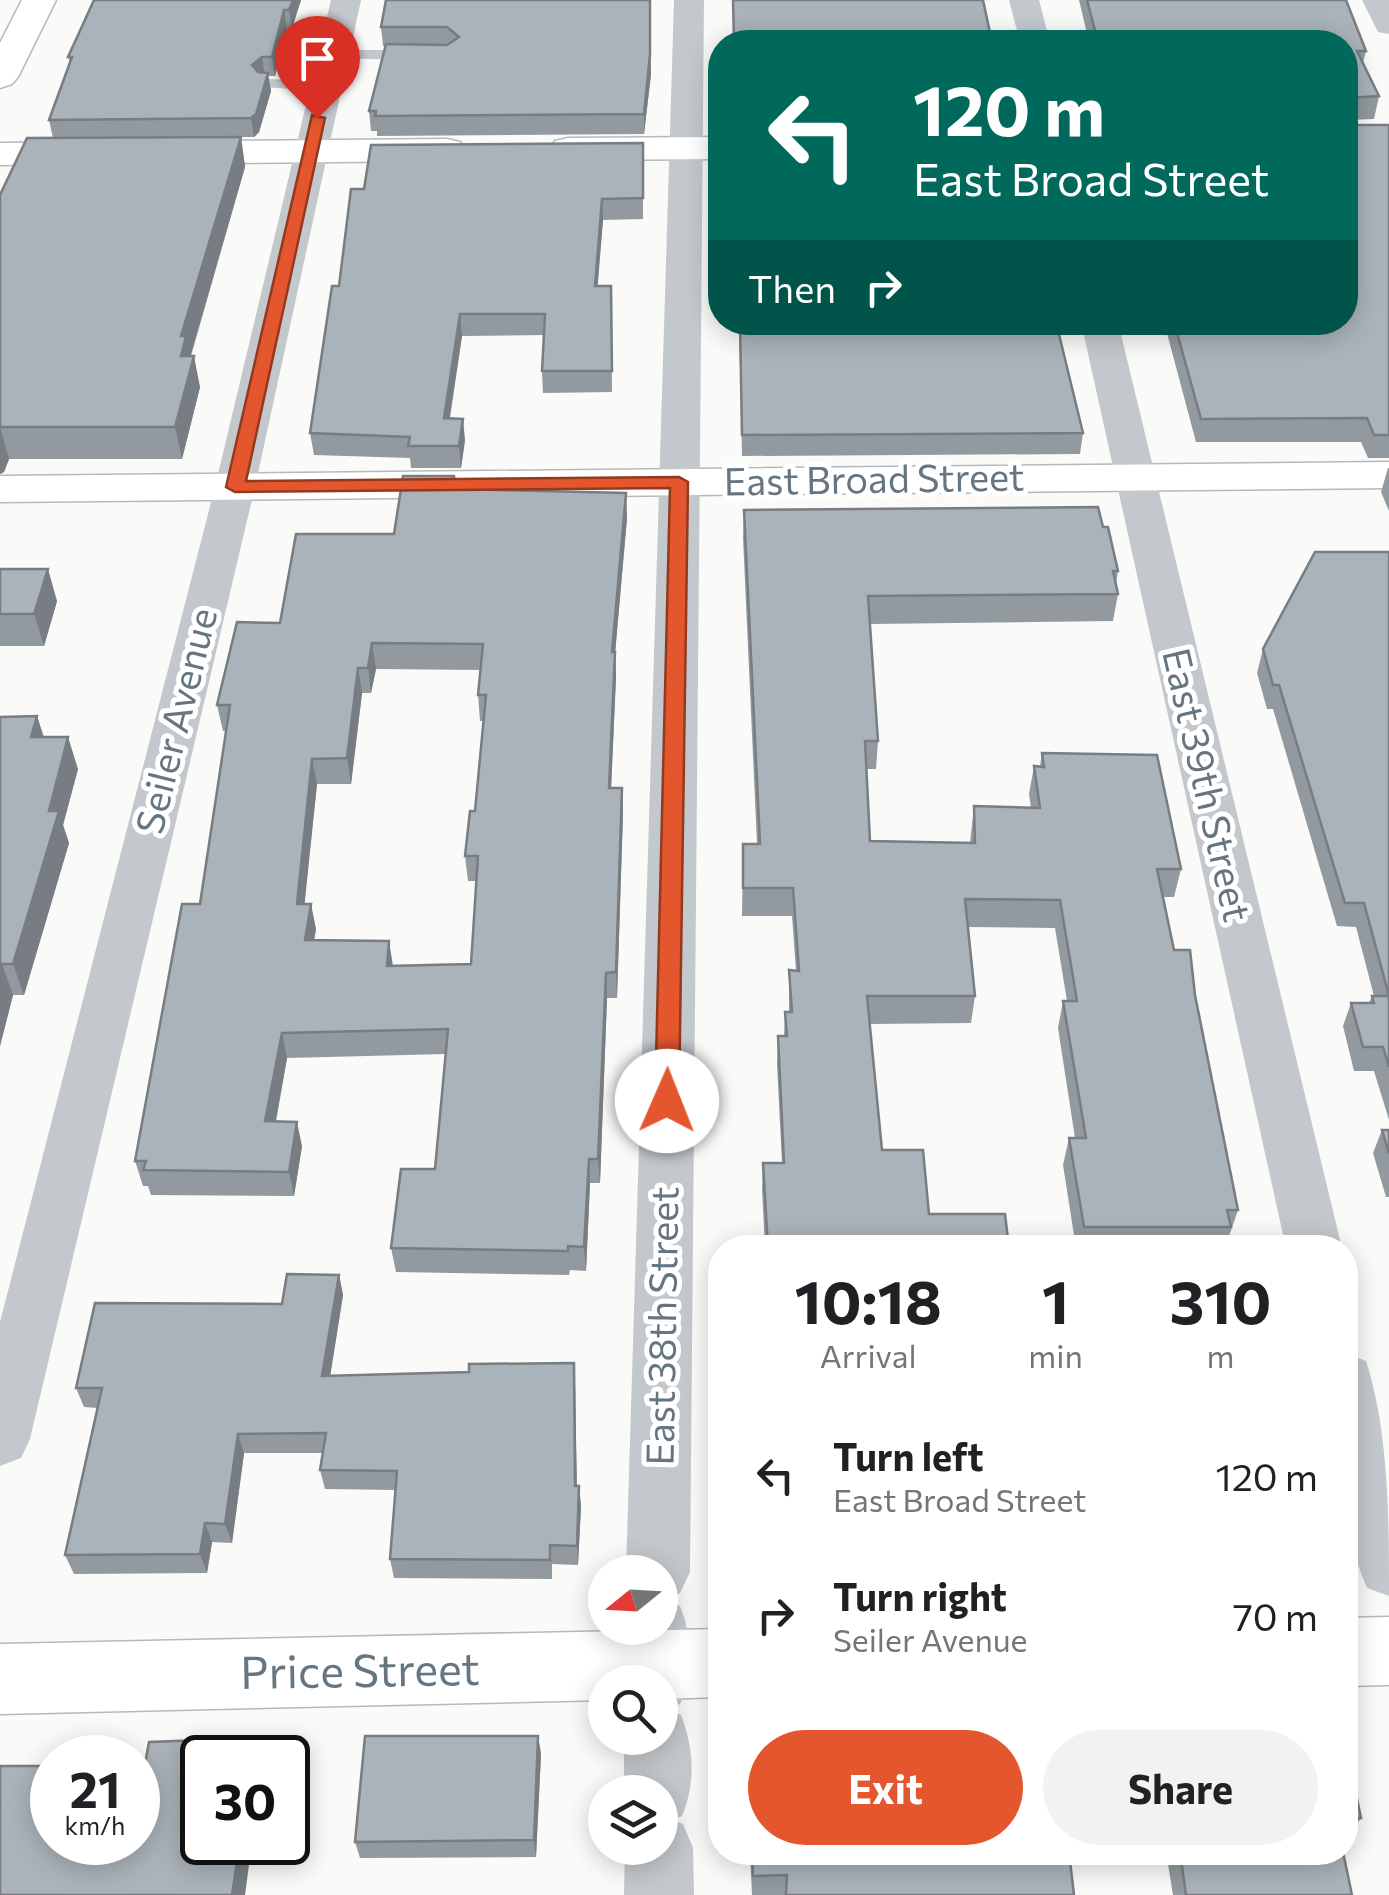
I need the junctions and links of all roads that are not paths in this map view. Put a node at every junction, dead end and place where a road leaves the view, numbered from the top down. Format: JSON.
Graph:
{"nodes":[{"id":1,"x":39,"y":0,"type":"edge"},
{"id":2,"x":346,"y":0,"type":"edge"},
{"id":3,"x":689,"y":0,"type":"edge"},
{"id":4,"x":1024,"y":0,"type":"edge"},
{"id":5,"x":1377,"y":0,"type":"edge"},
{"id":6,"x":1389,"y":24,"type":"edge"},
{"id":7,"x":1031,"y":30,"type":"edge"},
{"id":8,"x":432,"y":55,"type":"edge"},
{"id":9,"x":400,"y":64,"type":"edge"},
{"id":10,"x":329,"y":68,"type":"junction"},
{"id":11,"x":0,"y":77,"type":"edge"},
{"id":12,"x":267,"y":84,"type":"edge"},
{"id":13,"x":703,"y":148,"type":"edge"},
{"id":14,"x":482,"y":149,"type":"edge"},
{"id":15,"x":541,"y":149,"type":"edge"},
{"id":16,"x":309,"y":151,"type":"junction"},
{"id":17,"x":0,"y":154,"type":"edge"},
{"id":18,"x":1102,"y":335,"type":"edge"},
{"id":19,"x":1389,"y":475,"type":"edge"},
{"id":20,"x":1134,"y":478,"type":"junction"},
{"id":21,"x":679,"y":482,"type":"junction"},
{"id":22,"x":235,"y":487,"type":"junction"},
{"id":23,"x":0,"y":489,"type":"edge"},
{"id":24,"x":1311,"y":1235,"type":"edge"},
{"id":25,"x":1358,"y":1435,"type":"edge"},
{"id":26,"x":0,"y":1439,"type":"edge"},
{"id":27,"x":658,"y":1555,"type":"edge"},
{"id":28,"x":1389,"y":1567,"type":"edge"},
{"id":29,"x":1358,"y":1652,"type":"edge"},
{"id":30,"x":1389,"y":1652,"type":"edge"},
{"id":31,"x":672,"y":1659,"type":"edge"},
{"id":32,"x":0,"y":1679,"type":"edge"},
{"id":33,"x":659,"y":1865,"type":"edge"},
{"id":34,"x":660,"y":1895,"type":"edge"}],
"edges":[{"from":1,"to":11,"type":"main road"},
{"from":2,"to":10,"type":"street","name":"Seiler Avenue"},
{"from":3,"to":13,"type":"street","name":"East 38th Street"},
{"from":4,"to":7,"type":"street"},
{"from":5,"to":6,"type":"street"},
{"from":8,"to":10,"type":"lane"},
{"from":9,"to":10,"type":"lane"},
{"from":10,"to":12,"type":"lane"},
{"from":10,"to":16,"type":"street","name":"Seiler Avenue"},
{"from":13,"to":15,"type":"main road"},
{"from":13,"to":21,"type":"street","name":"East 38th Street"},
{"from":14,"to":16,"type":"main road"},
{"from":16,"to":17,"type":"main road"},
{"from":16,"to":22,"type":"street","name":"Seiler Avenue"},
{"from":18,"to":20,"type":"street","name":"East 39th Street"},
{"from":19,"to":20,"type":"main road","name":"East Broad Street"},
{"from":20,"to":21,"type":"main road","name":"East Broad Street"},
{"from":20,"to":24,"type":"street","name":"East 39th Street"},
{"from":21,"to":22,"type":"main road","name":"East Broad Street"},
{"from":21,"to":27,"type":"street","name":"East 38th Street"},
{"from":22,"to":23,"type":"main road","name":"East Broad Street"},
{"from":22,"to":26,"type":"street","name":"Seiler Avenue"},
{"from":25,"to":28,"type":"street"},
{"from":29,"to":30,"type":"main road"},
{"from":31,"to":32,"type":"main road","name":"Price Street"},
{"from":33,"to":34,"type":"street"}]}
